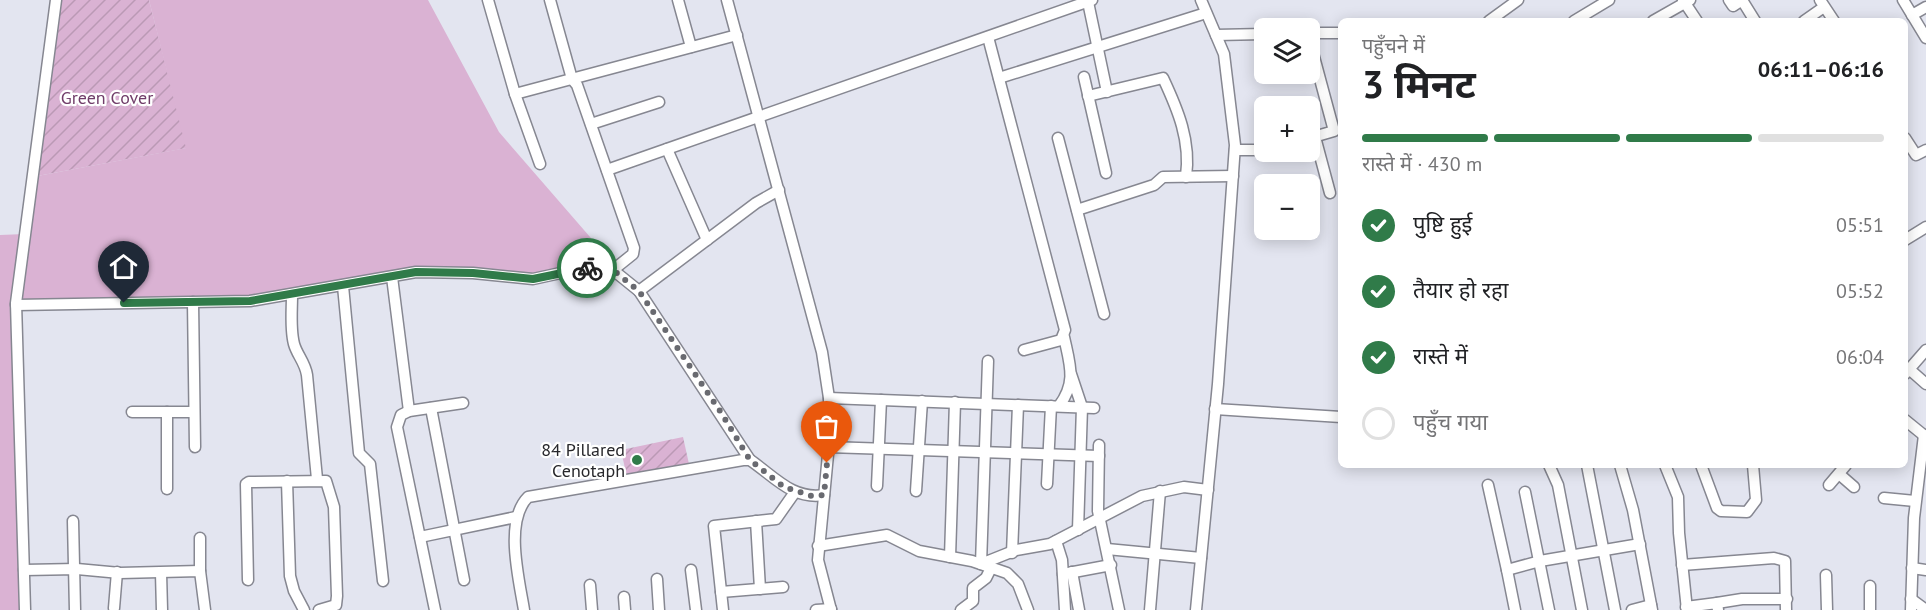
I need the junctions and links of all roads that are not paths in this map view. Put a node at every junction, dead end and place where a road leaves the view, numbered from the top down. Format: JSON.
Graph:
{"nodes":[{"id":1,"x":56,"y":0,"type":"edge"},
{"id":2,"x":488,"y":0,"type":"edge"},
{"id":3,"x":550,"y":0,"type":"edge"},
{"id":4,"x":678,"y":0,"type":"edge"},
{"id":5,"x":727,"y":0,"type":"edge"},
{"id":6,"x":1201,"y":0,"type":"edge"},
{"id":7,"x":1518,"y":0,"type":"edge"},
{"id":8,"x":1609,"y":0,"type":"edge"},
{"id":9,"x":1729,"y":0,"type":"edge"},
{"id":10,"x":1903,"y":0,"type":"edge"},
{"id":11,"x":1090,"y":1,"type":"edge"},
{"id":12,"x":1686,"y":1,"type":"edge"},
{"id":13,"x":1822,"y":3,"type":"edge"},
{"id":14,"x":1926,"y":7,"type":"edge"},
{"id":15,"x":1206,"y":13,"type":"junction"},
{"id":16,"x":1912,"y":15,"type":"junction"},
{"id":17,"x":1594,"y":16,"type":"edge"},
{"id":18,"x":1493,"y":18,"type":"edge"},
{"id":19,"x":1658,"y":18,"type":"edge"},
{"id":20,"x":1695,"y":18,"type":"edge"},
{"id":21,"x":1753,"y":18,"type":"edge"},
{"id":22,"x":1807,"y":18,"type":"edge"},
{"id":23,"x":1832,"y":18,"type":"edge"},
{"id":24,"x":1320,"y":33,"type":"edge"},
{"id":25,"x":1338,"y":33,"type":"edge"},
{"id":26,"x":1254,"y":34,"type":"edge"},
{"id":27,"x":737,"y":35,"type":"junction"},
{"id":28,"x":1216,"y":35,"type":"junction"},
{"id":29,"x":988,"y":37,"type":"junction"},
{"id":30,"x":1926,"y":38,"type":"edge"},
{"id":31,"x":692,"y":47,"type":"junction"},
{"id":32,"x":1098,"y":47,"type":"junction"},
{"id":33,"x":1084,"y":77,"type":"dead end"},
{"id":34,"x":999,"y":78,"type":"junction"},
{"id":35,"x":572,"y":79,"type":"junction"},
{"id":36,"x":1320,"y":79,"type":"edge"},
{"id":37,"x":1107,"y":92,"type":"junction"},
{"id":38,"x":515,"y":94,"type":"junction"},
{"id":39,"x":1088,"y":96,"type":"junction"},
{"id":40,"x":659,"y":102,"type":"dead end"},
{"id":41,"x":759,"y":118,"type":"junction"},
{"id":42,"x":591,"y":124,"type":"junction"},
{"id":43,"x":1320,"y":135,"type":"edge"},
{"id":44,"x":1059,"y":138,"type":"dead end"},
{"id":45,"x":1908,"y":143,"type":"edge"},
{"id":46,"x":667,"y":149,"type":"junction"},
{"id":47,"x":1235,"y":150,"type":"junction"},
{"id":48,"x":1254,"y":150,"type":"edge"},
{"id":49,"x":1926,"y":150,"type":"edge"},
{"id":50,"x":1320,"y":162,"type":"edge"},
{"id":51,"x":540,"y":164,"type":"dead end"},
{"id":52,"x":607,"y":170,"type":"junction"},
{"id":53,"x":1107,"y":173,"type":"dead end"},
{"id":54,"x":1233,"y":176,"type":"junction"},
{"id":55,"x":1186,"y":177,"type":"junction"},
{"id":56,"x":779,"y":190,"type":"junction"},
{"id":57,"x":1330,"y":193,"type":"dead end"},
{"id":58,"x":1077,"y":210,"type":"junction"},
{"id":59,"x":1926,"y":227,"type":"edge"},
{"id":60,"x":1908,"y":238,"type":"edge"},
{"id":61,"x":707,"y":240,"type":"junction"},
{"id":62,"x":613,"y":270,"type":"junction"},
{"id":63,"x":392,"y":277,"type":"junction"},
{"id":64,"x":343,"y":286,"type":"junction"},
{"id":65,"x":639,"y":291,"type":"junction"},
{"id":66,"x":292,"y":295,"type":"junction"},
{"id":67,"x":193,"y":302,"type":"junction"},
{"id":68,"x":16,"y":305,"type":"junction"},
{"id":69,"x":1104,"y":314,"type":"dead end"},
{"id":70,"x":1064,"y":337,"type":"junction"},
{"id":71,"x":1024,"y":350,"type":"dead end"},
{"id":72,"x":1926,"y":350,"type":"edge"},
{"id":73,"x":988,"y":361,"type":"dead end"},
{"id":74,"x":1908,"y":371,"type":"edge"},
{"id":75,"x":1908,"y":373,"type":"edge"},
{"id":76,"x":1071,"y":374,"type":"junction"},
{"id":77,"x":1926,"y":384,"type":"edge"},
{"id":78,"x":829,"y":398,"type":"junction"},
{"id":79,"x":881,"y":400,"type":"junction"},
{"id":80,"x":922,"y":401,"type":"junction"},
{"id":81,"x":955,"y":402,"type":"junction"},
{"id":82,"x":463,"y":403,"type":"dead end"},
{"id":83,"x":987,"y":404,"type":"junction"},
{"id":84,"x":1018,"y":405,"type":"junction"},
{"id":85,"x":1055,"y":406,"type":"junction"},
{"id":86,"x":1082,"y":407,"type":"junction"},
{"id":87,"x":431,"y":408,"type":"junction"},
{"id":88,"x":1095,"y":408,"type":"dead end"},
{"id":89,"x":1215,"y":409,"type":"junction"},
{"id":90,"x":132,"y":411,"type":"dead end"},
{"id":91,"x":167,"y":411,"type":"junction"},
{"id":92,"x":194,"y":411,"type":"junction"},
{"id":93,"x":409,"y":411,"type":"junction"},
{"id":94,"x":1338,"y":417,"type":"edge"},
{"id":95,"x":1908,"y":422,"type":"edge"},
{"id":96,"x":1925,"y":436,"type":"edge"},
{"id":97,"x":195,"y":447,"type":"dead end"},
{"id":98,"x":828,"y":447,"type":"junction"},
{"id":99,"x":878,"y":448,"type":"junction"},
{"id":100,"x":918,"y":450,"type":"junction"},
{"id":101,"x":954,"y":451,"type":"junction"},
{"id":102,"x":986,"y":452,"type":"junction"},
{"id":103,"x":1018,"y":453,"type":"junction"},
{"id":104,"x":1048,"y":454,"type":"junction"},
{"id":105,"x":1081,"y":455,"type":"junction"},
{"id":106,"x":750,"y":460,"type":"junction"},
{"id":107,"x":1551,"y":468,"type":"edge"},
{"id":108,"x":1588,"y":468,"type":"edge"},
{"id":109,"x":1621,"y":468,"type":"edge"},
{"id":110,"x":1666,"y":468,"type":"edge"},
{"id":111,"x":1702,"y":468,"type":"edge"},
{"id":112,"x":1754,"y":468,"type":"edge"},
{"id":113,"x":1841,"y":468,"type":"edge"},
{"id":114,"x":317,"y":479,"type":"junction"},
{"id":115,"x":287,"y":481,"type":"junction"},
{"id":116,"x":1047,"y":484,"type":"dead end"},
{"id":117,"x":1488,"y":485,"type":"dead end"},
{"id":118,"x":1829,"y":485,"type":"dead end"},
{"id":119,"x":877,"y":486,"type":"dead end"},
{"id":120,"x":1854,"y":487,"type":"dead end"},
{"id":121,"x":167,"y":489,"type":"dead end"},
{"id":122,"x":1208,"y":490,"type":"junction"},
{"id":123,"x":916,"y":491,"type":"dead end"},
{"id":124,"x":1160,"y":491,"type":"junction"},
{"id":125,"x":795,"y":492,"type":"junction"},
{"id":126,"x":1525,"y":492,"type":"dead end"},
{"id":127,"x":824,"y":495,"type":"junction"},
{"id":128,"x":1884,"y":498,"type":"dead end"},
{"id":129,"x":1915,"y":501,"type":"junction"},
{"id":130,"x":516,"y":517,"type":"junction"},
{"id":131,"x":1100,"y":519,"type":"junction"},
{"id":132,"x":73,"y":521,"type":"dead end"},
{"id":133,"x":756,"y":521,"type":"junction"},
{"id":134,"x":455,"y":530,"type":"junction"},
{"id":135,"x":1078,"y":530,"type":"junction"},
{"id":136,"x":420,"y":537,"type":"junction"},
{"id":137,"x":200,"y":538,"type":"dead end"},
{"id":138,"x":1056,"y":541,"type":"junction"},
{"id":139,"x":1640,"y":544,"type":"junction"},
{"id":140,"x":818,"y":546,"type":"junction"},
{"id":141,"x":1107,"y":549,"type":"junction"},
{"id":142,"x":1603,"y":550,"type":"junction"},
{"id":143,"x":1012,"y":553,"type":"junction"},
{"id":144,"x":1154,"y":554,"type":"junction"},
{"id":145,"x":1572,"y":555,"type":"junction"},
{"id":146,"x":950,"y":557,"type":"junction"},
{"id":147,"x":1201,"y":558,"type":"junction"},
{"id":148,"x":1540,"y":561,"type":"junction"},
{"id":149,"x":1682,"y":565,"type":"junction"},
{"id":150,"x":986,"y":566,"type":"junction"},
{"id":151,"x":1111,"y":566,"type":"junction"},
{"id":152,"x":1912,"y":568,"type":"junction"},
{"id":153,"x":74,"y":569,"type":"junction"},
{"id":154,"x":24,"y":570,"type":"junction"},
{"id":155,"x":691,"y":570,"type":"dead end"},
{"id":156,"x":1507,"y":570,"type":"junction"},
{"id":157,"x":1926,"y":570,"type":"edge"},
{"id":158,"x":200,"y":571,"type":"junction"},
{"id":159,"x":117,"y":573,"type":"junction"},
{"id":160,"x":161,"y":573,"type":"junction"},
{"id":161,"x":1067,"y":573,"type":"junction"},
{"id":162,"x":1826,"y":575,"type":"dead end"},
{"id":163,"x":657,"y":579,"type":"dead end"},
{"id":164,"x":248,"y":580,"type":"dead end"},
{"id":165,"x":465,"y":580,"type":"dead end"},
{"id":166,"x":383,"y":581,"type":"dead end"},
{"id":167,"x":590,"y":585,"type":"dead end"},
{"id":168,"x":1870,"y":586,"type":"dead end"},
{"id":169,"x":783,"y":587,"type":"dead end"},
{"id":170,"x":760,"y":589,"type":"junction"},
{"id":171,"x":721,"y":592,"type":"junction"},
{"id":172,"x":624,"y":597,"type":"dead end"},
{"id":173,"x":1786,"y":605,"type":"edge"},
{"id":174,"x":1911,"y":605,"type":"edge"},
{"id":175,"x":1717,"y":606,"type":"edge"},
{"id":176,"x":114,"y":608,"type":"dead end"},
{"id":177,"x":1652,"y":608,"type":"edge"},
{"id":178,"x":1687,"y":608,"type":"edge"},
{"id":179,"x":831,"y":609,"type":"edge"},
{"id":180,"x":25,"y":610,"type":"edge"},
{"id":181,"x":75,"y":610,"type":"edge"},
{"id":182,"x":162,"y":610,"type":"edge"},
{"id":183,"x":205,"y":610,"type":"edge"},
{"id":184,"x":304,"y":610,"type":"edge"},
{"id":185,"x":319,"y":610,"type":"edge"},
{"id":186,"x":435,"y":610,"type":"edge"},
{"id":187,"x":524,"y":610,"type":"edge"},
{"id":188,"x":592,"y":610,"type":"edge"},
{"id":189,"x":625,"y":610,"type":"edge"},
{"id":190,"x":659,"y":610,"type":"edge"},
{"id":191,"x":696,"y":610,"type":"edge"},
{"id":192,"x":723,"y":610,"type":"edge"},
{"id":193,"x":816,"y":610,"type":"edge"},
{"id":194,"x":961,"y":610,"type":"edge"},
{"id":195,"x":1028,"y":610,"type":"edge"},
{"id":196,"x":1065,"y":610,"type":"edge"},
{"id":197,"x":1079,"y":610,"type":"edge"},
{"id":198,"x":1119,"y":610,"type":"edge"},
{"id":199,"x":1150,"y":610,"type":"edge"},
{"id":200,"x":1196,"y":610,"type":"edge"},
{"id":201,"x":1515,"y":610,"type":"edge"},
{"id":202,"x":1549,"y":610,"type":"edge"},
{"id":203,"x":1582,"y":610,"type":"edge"},
{"id":204,"x":1615,"y":610,"type":"edge"},
{"id":205,"x":1632,"y":610,"type":"edge"},
{"id":206,"x":1827,"y":610,"type":"edge"},
{"id":207,"x":1870,"y":610,"type":"edge"},
{"id":208,"x":1926,"y":610,"type":"edge"}],
"edges":[{"from":1,"to":68,"type":"street"},
{"from":2,"to":38,"type":"street"},
{"from":3,"to":35,"type":"street"},
{"from":4,"to":31,"type":"street"},
{"from":5,"to":27,"type":"street"},
{"from":6,"to":15,"type":"street"},
{"from":7,"to":18,"type":"street"},
{"from":8,"to":17,"type":"street"},
{"from":9,"to":21,"type":"street"},
{"from":10,"to":16,"type":"street"},
{"from":11,"to":29,"type":"street"},
{"from":11,"to":32,"type":"street"},
{"from":12,"to":19,"type":"street"},
{"from":12,"to":20,"type":"street"},
{"from":13,"to":22,"type":"street"},
{"from":13,"to":23,"type":"street"},
{"from":14,"to":16,"type":"street"},
{"from":15,"to":28,"type":"street"},
{"from":15,"to":32,"type":"street"},
{"from":16,"to":30,"type":"street"},
{"from":24,"to":25,"type":"street"},
{"from":26,"to":28,"type":"street"},
{"from":27,"to":31,"type":"street"},
{"from":27,"to":41,"type":"street"},
{"from":28,"to":47,"type":"street"},
{"from":29,"to":34,"type":"street"},
{"from":29,"to":41,"type":"street"},
{"from":31,"to":35,"type":"street"},
{"from":32,"to":34,"type":"street"},
{"from":32,"to":37,"type":"street"},
{"from":33,"to":39,"type":"street"},
{"from":34,"to":70,"type":"street"},
{"from":35,"to":38,"type":"street"},
{"from":35,"to":42,"type":"street"},
{"from":36,"to":43,"type":"street"},
{"from":37,"to":39,"type":"street"},
{"from":37,"to":55,"type":"street"},
{"from":38,"to":51,"type":"street"},
{"from":39,"to":53,"type":"street"},
{"from":40,"to":42,"type":"street"},
{"from":41,"to":46,"type":"street"},
{"from":41,"to":56,"type":"street"},
{"from":42,"to":52,"type":"street"},
{"from":44,"to":58,"type":"street"},
{"from":45,"to":49,"type":"street"},
{"from":46,"to":52,"type":"street"},
{"from":46,"to":61,"type":"street"},
{"from":47,"to":48,"type":"street"},
{"from":47,"to":54,"type":"street"},
{"from":50,"to":57,"type":"street"},
{"from":52,"to":62,"type":"street"},
{"from":54,"to":55,"type":"street"},
{"from":54,"to":89,"type":"street"},
{"from":55,"to":58,"type":"street"},
{"from":56,"to":61,"type":"street"},
{"from":56,"to":78,"type":"street"},
{"from":58,"to":69,"type":"street"},
{"from":59,"to":60,"type":"street"},
{"from":61,"to":65,"type":"street"},
{"from":62,"to":63,"type":"street"},
{"from":62,"to":65,"type":"street"},
{"from":63,"to":64,"type":"street"},
{"from":63,"to":93,"type":"street"},
{"from":64,"to":66,"type":"street"},
{"from":64,"to":166,"type":"street"},
{"from":65,"to":106,"type":"street"},
{"from":66,"to":67,"type":"street"},
{"from":66,"to":114,"type":"street"},
{"from":67,"to":68,"type":"street"},
{"from":67,"to":92,"type":"street"},
{"from":68,"to":154,"type":"street"},
{"from":70,"to":71,"type":"street"},
{"from":70,"to":76,"type":"street"},
{"from":72,"to":74,"type":"street"},
{"from":73,"to":83,"type":"street"},
{"from":75,"to":77,"type":"street"},
{"from":76,"to":85,"type":"street"},
{"from":76,"to":86,"type":"street"},
{"from":78,"to":79,"type":"street"},
{"from":78,"to":98,"type":"street"},
{"from":79,"to":80,"type":"street"},
{"from":79,"to":99,"type":"street"},
{"from":80,"to":81,"type":"street"},
{"from":80,"to":100,"type":"street"},
{"from":81,"to":83,"type":"street"},
{"from":81,"to":101,"type":"street"},
{"from":82,"to":87,"type":"street"},
{"from":83,"to":84,"type":"street"},
{"from":83,"to":102,"type":"street"},
{"from":84,"to":85,"type":"street"},
{"from":84,"to":103,"type":"street"},
{"from":85,"to":86,"type":"street"},
{"from":85,"to":104,"type":"street"},
{"from":86,"to":88,"type":"street"},
{"from":86,"to":105,"type":"street"},
{"from":87,"to":93,"type":"street"},
{"from":87,"to":134,"type":"street"},
{"from":89,"to":94,"type":"street"},
{"from":89,"to":122,"type":"street"},
{"from":90,"to":91,"type":"street"},
{"from":91,"to":92,"type":"street"},
{"from":91,"to":121,"type":"street"},
{"from":92,"to":97,"type":"street"},
{"from":93,"to":136,"type":"street"},
{"from":95,"to":96,"type":"street"},
{"from":96,"to":129,"type":"street"},
{"from":98,"to":99,"type":"street"},
{"from":98,"to":127,"type":"street"},
{"from":99,"to":100,"type":"street"},
{"from":99,"to":119,"type":"street"},
{"from":100,"to":101,"type":"street"},
{"from":100,"to":123,"type":"street"},
{"from":101,"to":102,"type":"street"},
{"from":101,"to":146,"type":"street"},
{"from":102,"to":103,"type":"street"},
{"from":102,"to":150,"type":"street"},
{"from":103,"to":104,"type":"street"},
{"from":103,"to":143,"type":"street"},
{"from":104,"to":105,"type":"street"},
{"from":104,"to":116,"type":"street"},
{"from":105,"to":131,"type":"street"},
{"from":105,"to":135,"type":"street"},
{"from":106,"to":125,"type":"street"},
{"from":106,"to":130,"type":"street"},
{"from":107,"to":145,"type":"street"},
{"from":108,"to":142,"type":"street"},
{"from":109,"to":139,"type":"street"},
{"from":110,"to":149,"type":"street"},
{"from":111,"to":112,"type":"street"},
{"from":113,"to":118,"type":"street"},
{"from":113,"to":120,"type":"street"},
{"from":114,"to":115,"type":"street"},
{"from":114,"to":185,"type":"street"},
{"from":115,"to":164,"type":"street"},
{"from":115,"to":184,"type":"street"},
{"from":117,"to":156,"type":"street"},
{"from":122,"to":124,"type":"street"},
{"from":122,"to":147,"type":"street"},
{"from":124,"to":131,"type":"street"},
{"from":124,"to":144,"type":"street"},
{"from":125,"to":127,"type":"street"},
{"from":125,"to":133,"type":"street"},
{"from":126,"to":148,"type":"street"},
{"from":127,"to":140,"type":"street"},
{"from":128,"to":129,"type":"street"},
{"from":129,"to":152,"type":"street"},
{"from":130,"to":134,"type":"street"},
{"from":130,"to":187,"type":"street"},
{"from":131,"to":135,"type":"street"},
{"from":131,"to":141,"type":"street"},
{"from":132,"to":153,"type":"street"},
{"from":133,"to":170,"type":"street"},
{"from":133,"to":171,"type":"street"},
{"from":134,"to":136,"type":"street"},
{"from":134,"to":165,"type":"street"},
{"from":135,"to":138,"type":"street"},
{"from":136,"to":186,"type":"street"},
{"from":137,"to":158,"type":"street"},
{"from":138,"to":143,"type":"street"},
{"from":138,"to":161,"type":"street"},
{"from":139,"to":142,"type":"street"},
{"from":139,"to":177,"type":"street"},
{"from":140,"to":146,"type":"street"},
{"from":140,"to":179,"type":"street"},
{"from":141,"to":144,"type":"street"},
{"from":141,"to":151,"type":"street"},
{"from":142,"to":145,"type":"street"},
{"from":142,"to":204,"type":"street"},
{"from":143,"to":150,"type":"street"},
{"from":144,"to":147,"type":"street"},
{"from":144,"to":199,"type":"street"},
{"from":145,"to":148,"type":"street"},
{"from":145,"to":203,"type":"street"},
{"from":146,"to":150,"type":"street"},
{"from":147,"to":200,"type":"street"},
{"from":148,"to":156,"type":"street"},
{"from":148,"to":202,"type":"street"},
{"from":149,"to":173,"type":"street"},
{"from":149,"to":178,"type":"street"},
{"from":150,"to":194,"type":"street"},
{"from":150,"to":195,"type":"street"},
{"from":151,"to":161,"type":"street"},
{"from":151,"to":198,"type":"street"},
{"from":152,"to":157,"type":"street"},
{"from":152,"to":174,"type":"street"},
{"from":153,"to":154,"type":"street"},
{"from":153,"to":159,"type":"street"},
{"from":153,"to":181,"type":"street"},
{"from":154,"to":180,"type":"street"},
{"from":155,"to":191,"type":"street"},
{"from":156,"to":201,"type":"street"},
{"from":158,"to":160,"type":"street"},
{"from":158,"to":183,"type":"street"},
{"from":159,"to":160,"type":"street"},
{"from":159,"to":176,"type":"street"},
{"from":160,"to":182,"type":"street"},
{"from":161,"to":196,"type":"street"},
{"from":161,"to":197,"type":"street"},
{"from":162,"to":206,"type":"street"},
{"from":163,"to":190,"type":"street"},
{"from":167,"to":188,"type":"street"},
{"from":168,"to":207,"type":"street"},
{"from":169,"to":170,"type":"street"},
{"from":170,"to":171,"type":"street"},
{"from":171,"to":192,"type":"street"},
{"from":172,"to":189,"type":"street"},
{"from":173,"to":175,"type":"street"},
{"from":174,"to":208,"type":"street"},
{"from":175,"to":178,"type":"street"},
{"from":177,"to":205,"type":"street"},
{"from":179,"to":193,"type":"street"}]}
